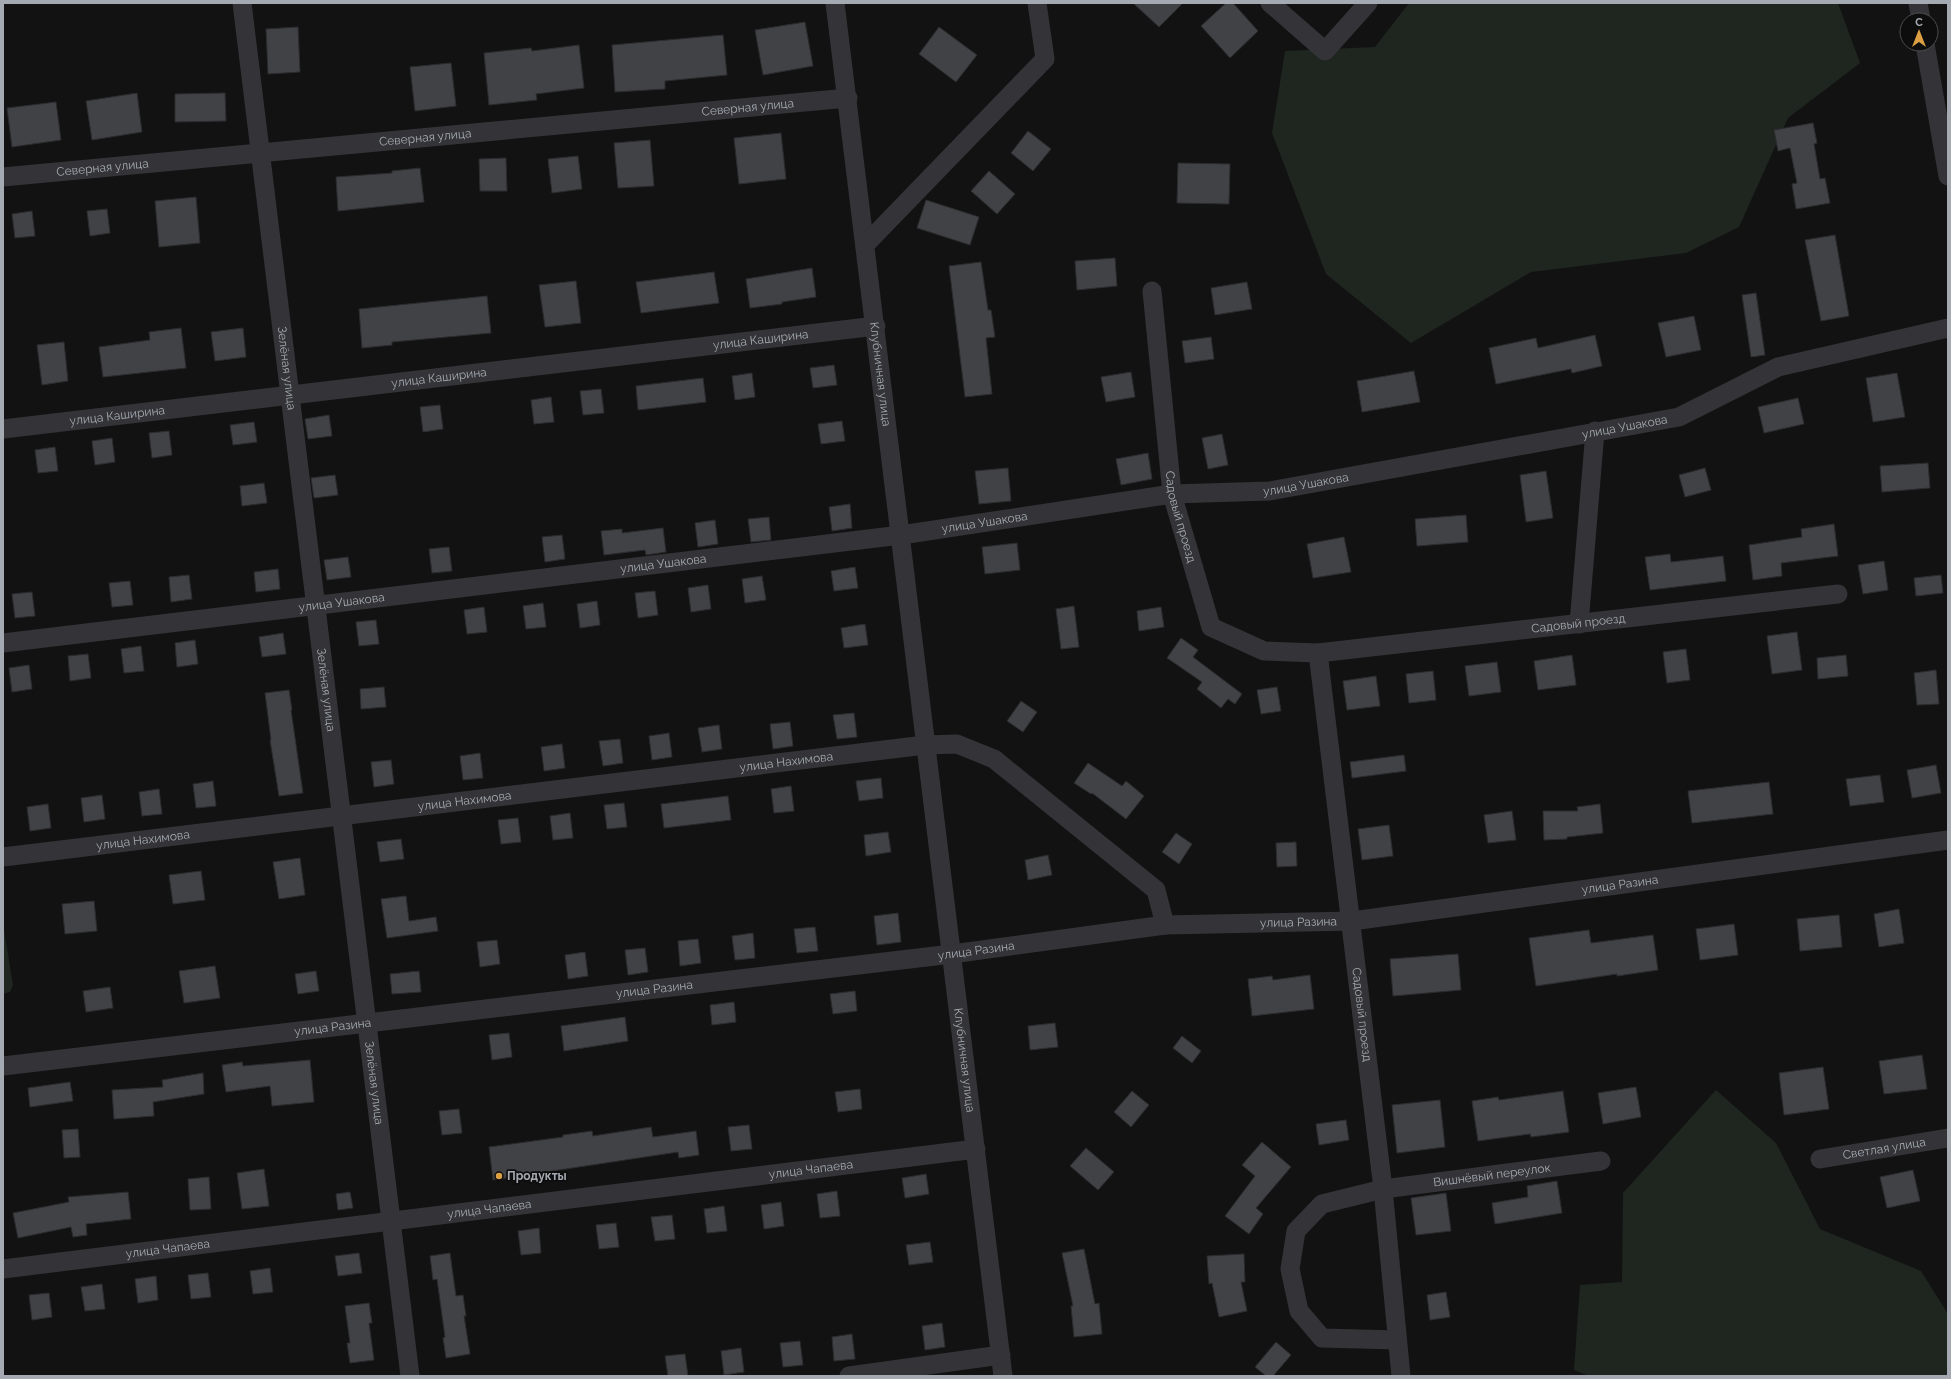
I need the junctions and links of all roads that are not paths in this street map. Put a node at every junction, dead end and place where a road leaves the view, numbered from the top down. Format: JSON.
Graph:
{"nodes":[{"id":1,"x":242,"y":3,"type":"edge"},
{"id":2,"x":835,"y":3,"type":"edge"},
{"id":3,"x":1037,"y":3,"type":"edge"},
{"id":4,"x":1270,"y":3,"type":"edge"},
{"id":5,"x":1368,"y":3,"type":"edge"},
{"id":6,"x":1926,"y":52,"type":"edge"},
{"id":7,"x":848,"y":98,"type":"junction"},
{"id":8,"x":261,"y":153,"type":"junction"},
{"id":9,"x":1948,"y":176,"type":"edge"},
{"id":10,"x":3,"y":177,"type":"edge"},
{"id":11,"x":866,"y":244,"type":"junction"},
{"id":12,"x":1152,"y":291,"type":"dead end"},
{"id":13,"x":876,"y":326,"type":"junction"},
{"id":14,"x":1948,"y":328,"type":"edge"},
{"id":15,"x":290,"y":395,"type":"junction"},
{"id":16,"x":3,"y":428,"type":"edge"},
{"id":17,"x":1595,"y":431,"type":"junction"},
{"id":18,"x":1172,"y":494,"type":"junction"},
{"id":19,"x":901,"y":534,"type":"junction"},
{"id":20,"x":1838,"y":594,"type":"dead end"},
{"id":21,"x":316,"y":606,"type":"junction"},
{"id":22,"x":1579,"y":624,"type":"junction"},
{"id":23,"x":3,"y":643,"type":"edge"},
{"id":24,"x":1318,"y":653,"type":"junction"},
{"id":25,"x":926,"y":744,"type":"junction"},
{"id":26,"x":341,"y":815,"type":"junction"},
{"id":27,"x":1948,"y":840,"type":"edge"},
{"id":28,"x":3,"y":856,"type":"edge"},
{"id":29,"x":1352,"y":921,"type":"junction"},
{"id":30,"x":1165,"y":925,"type":"junction"},
{"id":31,"x":952,"y":954,"type":"junction"},
{"id":32,"x":367,"y":1023,"type":"junction"},
{"id":33,"x":3,"y":1066,"type":"edge"},
{"id":34,"x":1948,"y":1138,"type":"edge"},
{"id":35,"x":976,"y":1149,"type":"junction"},
{"id":36,"x":1820,"y":1160,"type":"dead end"},
{"id":37,"x":1601,"y":1161,"type":"dead end"},
{"id":38,"x":1383,"y":1189,"type":"junction"},
{"id":39,"x":393,"y":1221,"type":"junction"},
{"id":40,"x":3,"y":1269,"type":"edge"},
{"id":41,"x":1397,"y":1340,"type":"junction"},
{"id":42,"x":1001,"y":1355,"type":"junction"},
{"id":43,"x":410,"y":1376,"type":"edge"},
{"id":44,"x":848,"y":1376,"type":"edge"},
{"id":45,"x":1003,"y":1376,"type":"edge"},
{"id":46,"x":1401,"y":1376,"type":"edge"}],
"edges":[{"from":1,"to":8,"type":"street","name":"Зелёная улица"},
{"from":2,"to":7,"type":"street","name":"Клубничная улица"},
{"from":3,"to":11,"type":"street"},
{"from":4,"to":5,"type":"street"},
{"from":6,"to":9,"type":"street"},
{"from":7,"to":8,"type":"street","name":"Северная улица"},
{"from":7,"to":11,"type":"street","name":"Клубничная улица"},
{"from":8,"to":10,"type":"street","name":"Северная улица"},
{"from":8,"to":15,"type":"street","name":"Зелёная улица"},
{"from":11,"to":13,"type":"street","name":"Клубничная улица"},
{"from":12,"to":18,"type":"street","name":"Садовый проезд"},
{"from":13,"to":15,"type":"street","name":"улица Каширина"},
{"from":13,"to":19,"type":"street","name":"Клубничная улица"},
{"from":14,"to":17,"type":"street","name":"улица Ушакова"},
{"from":15,"to":16,"type":"street","name":"улица Каширина"},
{"from":15,"to":21,"type":"street","name":"Зелёная улица"},
{"from":17,"to":18,"type":"street","name":"улица Ушакова"},
{"from":17,"to":22,"type":"street"},
{"from":18,"to":19,"type":"street","name":"улица Ушакова"},
{"from":18,"to":24,"type":"street","name":"Садовый проезд"},
{"from":19,"to":21,"type":"street","name":"улица Ушакова"},
{"from":19,"to":25,"type":"street","name":"Клубничная улица"},
{"from":20,"to":22,"type":"street","name":"Садовый проезд"},
{"from":21,"to":23,"type":"street","name":"улица Ушакова"},
{"from":21,"to":26,"type":"street","name":"Зелёная улица"},
{"from":22,"to":24,"type":"street","name":"Садовый проезд"},
{"from":24,"to":29,"type":"street","name":"Садовый проезд"},
{"from":25,"to":26,"type":"street","name":"улица Нахимова"},
{"from":25,"to":30,"type":"street"},
{"from":25,"to":31,"type":"street","name":"Клубничная улица"},
{"from":26,"to":28,"type":"street","name":"улица Нахимова"},
{"from":26,"to":32,"type":"street","name":"Зелёная улица"},
{"from":27,"to":29,"type":"street","name":"улица Разина"},
{"from":29,"to":30,"type":"street","name":"улица Разина"},
{"from":29,"to":38,"type":"street","name":"Садовый проезд"},
{"from":30,"to":31,"type":"street","name":"улица Разина"},
{"from":31,"to":32,"type":"street","name":"улица Разина"},
{"from":31,"to":35,"type":"street","name":"Клубничная улица"},
{"from":32,"to":33,"type":"street","name":"улица Разина"},
{"from":32,"to":39,"type":"street","name":"Зелёная улица"},
{"from":34,"to":36,"type":"street","name":"Светлая улица"},
{"from":35,"to":39,"type":"street","name":"улица Чапаева"},
{"from":35,"to":42,"type":"street","name":"Клубничная улица"},
{"from":37,"to":38,"type":"street","name":"Вишнёвый переулок"},
{"from":38,"to":41,"type":"street","name":"Садовый проезд"},
{"from":38,"to":41,"type":"street","name":"Вишнёвый переулок"},
{"from":39,"to":40,"type":"street","name":"улица Чапаева"},
{"from":39,"to":43,"type":"street","name":"Зелёная улица"},
{"from":41,"to":46,"type":"street","name":"Садовый проезд"},
{"from":42,"to":44,"type":"street"},
{"from":42,"to":45,"type":"street","name":"Клубничная улица"}]}
